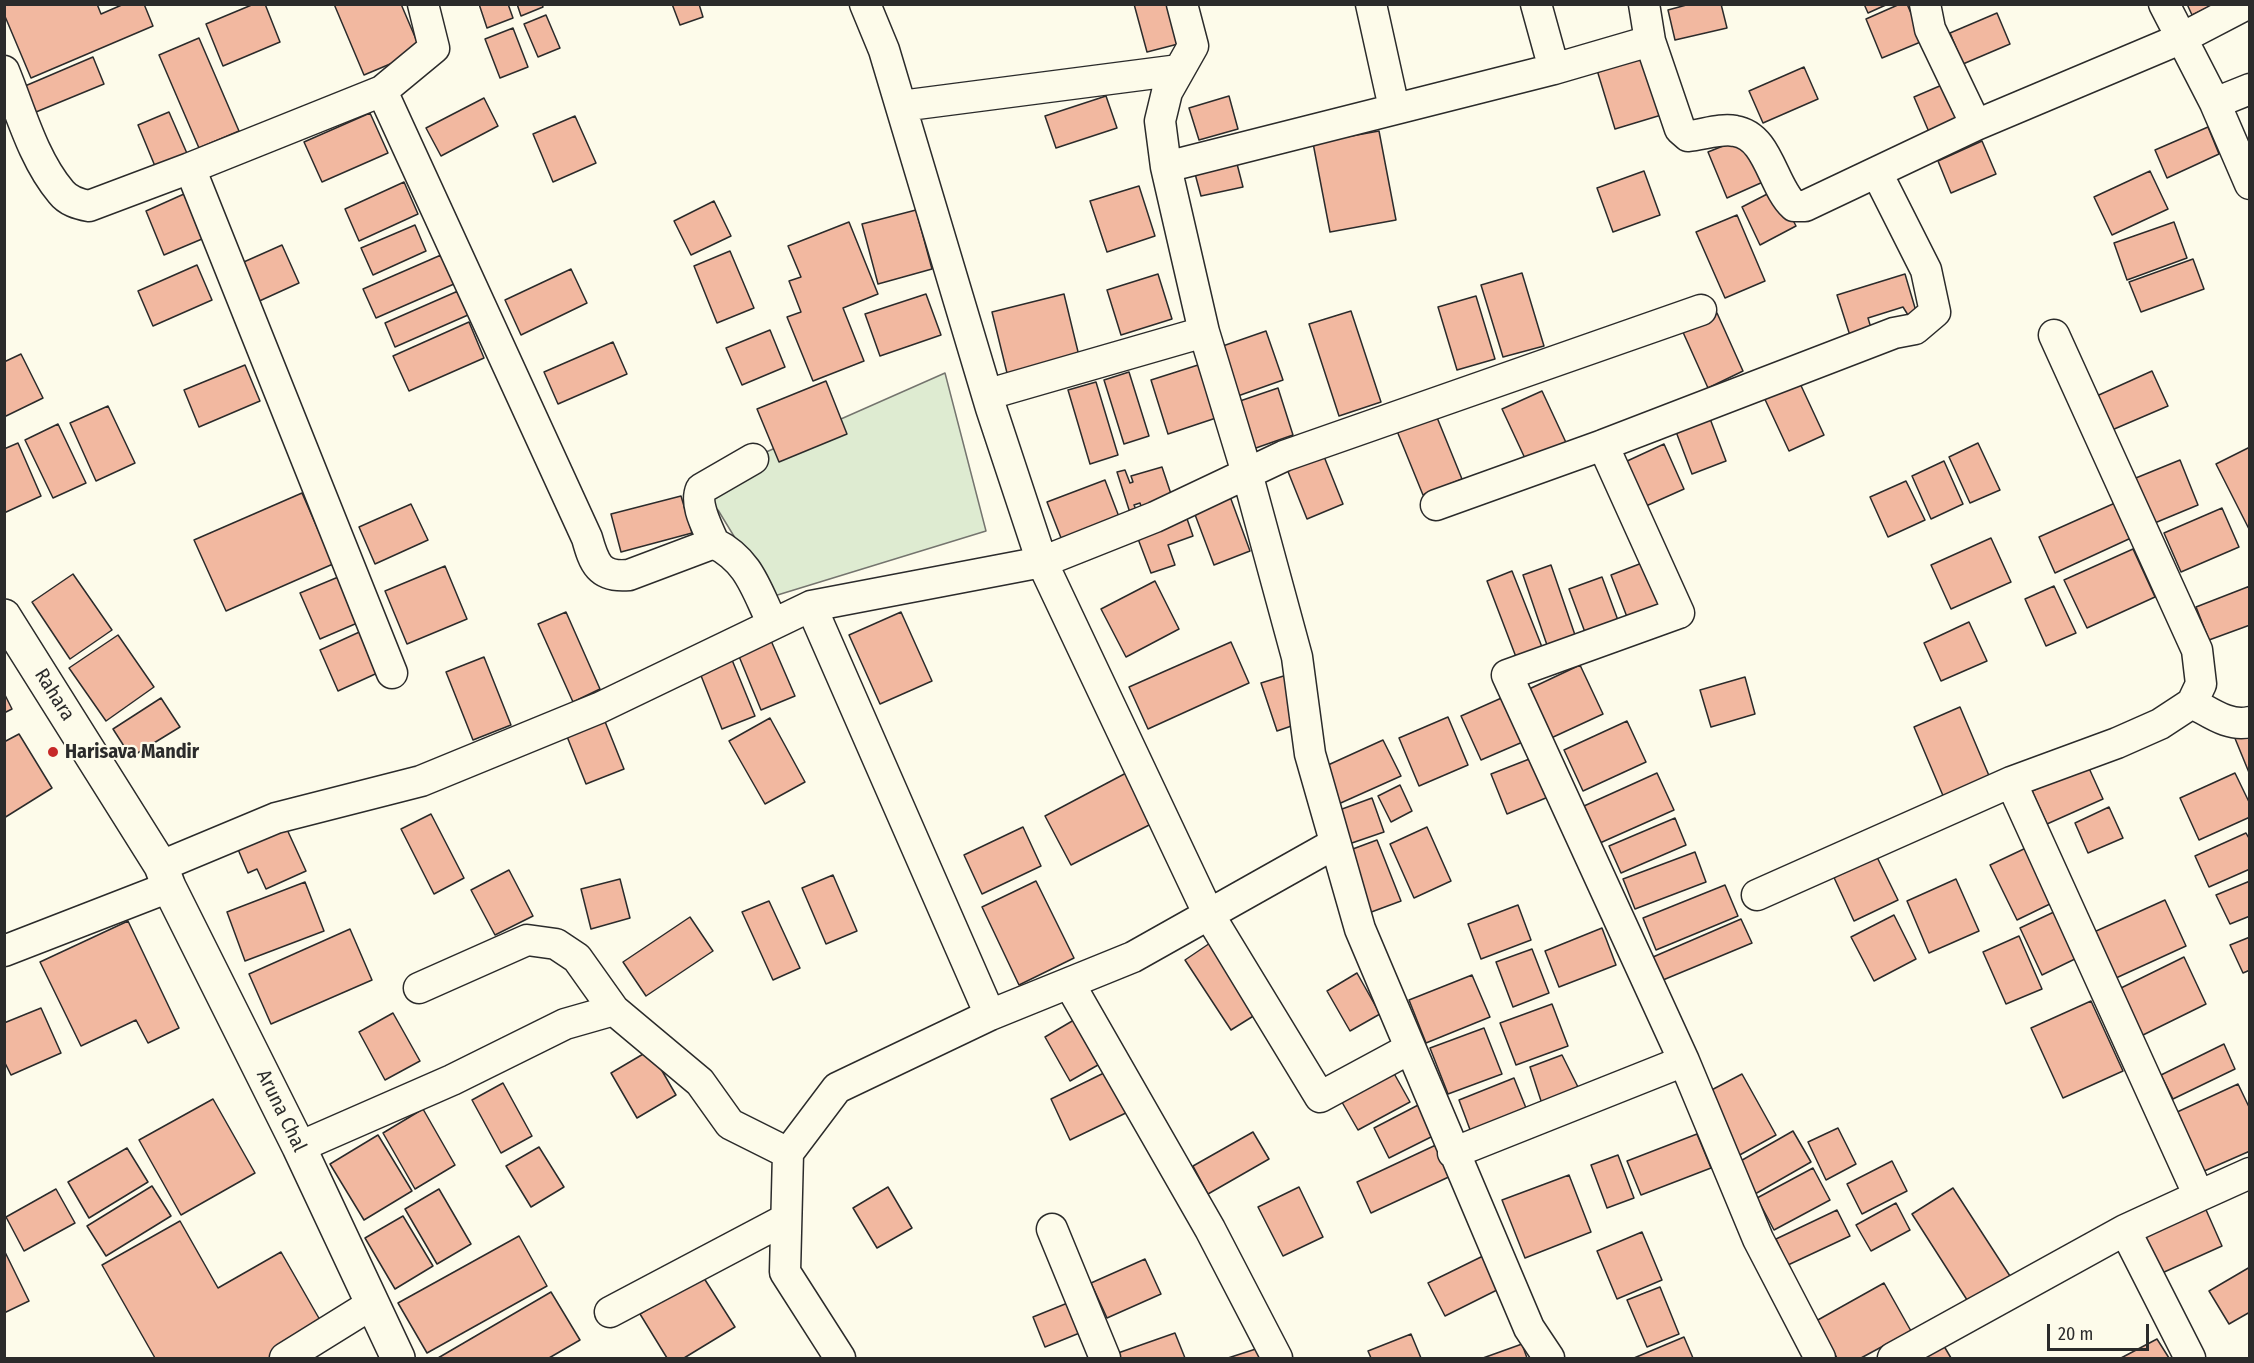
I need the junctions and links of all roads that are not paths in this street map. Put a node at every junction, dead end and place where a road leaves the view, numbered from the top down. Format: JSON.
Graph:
{"nodes":[{"id":1,"x":423,"y":4,"type":"edge"},
{"id":2,"x":865,"y":4,"type":"edge"},
{"id":3,"x":1182,"y":4,"type":"edge"},
{"id":4,"x":1371,"y":4,"type":"edge"},
{"id":5,"x":1536,"y":4,"type":"edge"},
{"id":6,"x":1644,"y":4,"type":"edge"},
{"id":7,"x":1926,"y":4,"type":"edge"},
{"id":8,"x":2164,"y":4,"type":"edge"},
{"id":9,"x":2247,"y":4,"type":"edge"},
{"id":10,"x":2180,"y":39,"type":"junction"},
{"id":11,"x":1650,"y":41,"type":"junction"},
{"id":12,"x":1554,"y":69,"type":"junction"},
{"id":13,"x":4,"y":70,"type":"edge"},
{"id":14,"x":1179,"y":70,"type":"junction"},
{"id":15,"x":2250,"y":88,"type":"edge"},
{"id":16,"x":381,"y":91,"type":"junction"},
{"id":17,"x":2215,"y":103,"type":"junction"},
{"id":18,"x":901,"y":106,"type":"junction"},
{"id":19,"x":1394,"y":108,"type":"junction"},
{"id":20,"x":13,"y":115,"type":"edge"},
{"id":21,"x":1976,"y":125,"type":"junction"},
{"id":22,"x":1166,"y":167,"type":"junction"},
{"id":23,"x":190,"y":168,"type":"junction"},
{"id":24,"x":1877,"y":173,"type":"junction"},
{"id":25,"x":2250,"y":184,"type":"edge"},
{"id":26,"x":1701,"y":310,"type":"dead end"},
{"id":27,"x":1204,"y":332,"type":"junction"},
{"id":28,"x":2054,"y":335,"type":"dead end"},
{"id":29,"x":989,"y":394,"type":"junction"},
{"id":30,"x":1603,"y":445,"type":"junction"},
{"id":31,"x":753,"y":459,"type":"dead end"},
{"id":32,"x":1247,"y":473,"type":"junction"},
{"id":33,"x":1436,"y":505,"type":"dead end"},
{"id":34,"x":714,"y":543,"type":"junction"},
{"id":35,"x":1042,"y":562,"type":"junction"},
{"id":36,"x":812,"y":606,"type":"junction"},
{"id":37,"x":4,"y":616,"type":"edge"},
{"id":38,"x":773,"y":624,"type":"junction"},
{"id":39,"x":392,"y":673,"type":"dead end"},
{"id":40,"x":2192,"y":703,"type":"junction"},
{"id":41,"x":2250,"y":722,"type":"edge"},
{"id":42,"x":2011,"y":782,"type":"junction"},
{"id":43,"x":1334,"y":844,"type":"junction"},
{"id":44,"x":165,"y":877,"type":"junction"},
{"id":45,"x":1757,"y":895,"type":"dead end"},
{"id":46,"x":1208,"y":913,"type":"junction"},
{"id":47,"x":4,"y":951,"type":"edge"},
{"id":48,"x":1069,"y":983,"type":"junction"},
{"id":49,"x":419,"y":987,"type":"dead end"},
{"id":50,"x":614,"y":1010,"type":"junction"},
{"id":51,"x":990,"y":1015,"type":"junction"},
{"id":52,"x":1409,"y":1048,"type":"junction"},
{"id":53,"x":1684,"y":1061,"type":"junction"},
{"id":54,"x":299,"y":1147,"type":"junction"},
{"id":55,"x":1453,"y":1153,"type":"junction"},
{"id":56,"x":788,"y":1154,"type":"junction"},
{"id":57,"x":2250,"y":1173,"type":"edge"},
{"id":58,"x":2199,"y":1196,"type":"junction"},
{"id":59,"x":786,"y":1219,"type":"junction"},
{"id":60,"x":1052,"y":1229,"type":"dead end"},
{"id":61,"x":2125,"y":1230,"type":"junction"},
{"id":62,"x":372,"y":1304,"type":"junction"},
{"id":63,"x":610,"y":1312,"type":"dead end"},
{"id":64,"x":285,"y":1359,"type":"edge"},
{"id":65,"x":398,"y":1359,"type":"edge"},
{"id":66,"x":840,"y":1359,"type":"edge"},
{"id":67,"x":1105,"y":1359,"type":"edge"},
{"id":68,"x":1277,"y":1359,"type":"edge"},
{"id":69,"x":1549,"y":1359,"type":"edge"},
{"id":70,"x":1820,"y":1359,"type":"edge"},
{"id":71,"x":1893,"y":1359,"type":"edge"},
{"id":72,"x":2190,"y":1359,"type":"edge"}],
"edges":[{"from":1,"to":16,"type":"street"},
{"from":2,"to":18,"type":"street"},
{"from":3,"to":14,"type":"street"},
{"from":4,"to":19,"type":"street"},
{"from":5,"to":12,"type":"street"},
{"from":6,"to":11,"type":"street"},
{"from":7,"to":21,"type":"street"},
{"from":8,"to":10,"type":"street"},
{"from":9,"to":10,"type":"street"},
{"from":10,"to":17,"type":"street"},
{"from":10,"to":21,"type":"street"},
{"from":11,"to":12,"type":"street"},
{"from":11,"to":24,"type":"street"},
{"from":12,"to":19,"type":"street"},
{"from":13,"to":20,"type":"street"},
{"from":14,"to":18,"type":"street"},
{"from":14,"to":22,"type":"street"},
{"from":15,"to":17,"type":"street"},
{"from":16,"to":23,"type":"street"},
{"from":16,"to":34,"type":"street"},
{"from":17,"to":25,"type":"street"},
{"from":18,"to":29,"type":"street"},
{"from":19,"to":22,"type":"street"},
{"from":20,"to":23,"type":"street"},
{"from":21,"to":24,"type":"street"},
{"from":22,"to":27,"type":"street"},
{"from":23,"to":39,"type":"street"},
{"from":24,"to":30,"type":"street"},
{"from":26,"to":32,"type":"street"},
{"from":27,"to":29,"type":"street"},
{"from":27,"to":32,"type":"street"},
{"from":28,"to":40,"type":"street"},
{"from":29,"to":35,"type":"street"},
{"from":30,"to":33,"type":"street"},
{"from":30,"to":53,"type":"street"},
{"from":31,"to":34,"type":"street"},
{"from":32,"to":35,"type":"street"},
{"from":32,"to":43,"type":"street"},
{"from":34,"to":38,"type":"street"},
{"from":35,"to":36,"type":"street"},
{"from":35,"to":46,"type":"street"},
{"from":36,"to":38,"type":"street"},
{"from":36,"to":51,"type":"street"},
{"from":37,"to":44,"type":"street","name":"Rahara"},
{"from":38,"to":44,"type":"street"},
{"from":40,"to":41,"type":"street"},
{"from":40,"to":42,"type":"street"},
{"from":42,"to":45,"type":"street"},
{"from":42,"to":58,"type":"street"},
{"from":43,"to":46,"type":"street"},
{"from":43,"to":52,"type":"street"},
{"from":44,"to":47,"type":"street"},
{"from":44,"to":54,"type":"street","name":"Aruna Chal"},
{"from":46,"to":48,"type":"street"},
{"from":46,"to":52,"type":"street"},
{"from":48,"to":51,"type":"street"},
{"from":48,"to":68,"type":"street"},
{"from":49,"to":50,"type":"street"},
{"from":50,"to":54,"type":"street"},
{"from":50,"to":56,"type":"street"},
{"from":51,"to":56,"type":"street"},
{"from":52,"to":55,"type":"street"},
{"from":53,"to":55,"type":"street"},
{"from":53,"to":70,"type":"street"},
{"from":54,"to":62,"type":"street","name":"Aruna Chal"},
{"from":55,"to":69,"type":"street"},
{"from":56,"to":59,"type":"street"},
{"from":57,"to":58,"type":"street"},
{"from":58,"to":61,"type":"street"},
{"from":59,"to":63,"type":"street"},
{"from":59,"to":66,"type":"street"},
{"from":60,"to":67,"type":"street"},
{"from":61,"to":71,"type":"street"},
{"from":61,"to":72,"type":"street"},
{"from":62,"to":64,"type":"street"},
{"from":62,"to":65,"type":"street","name":"Aruna Chal"}]}
